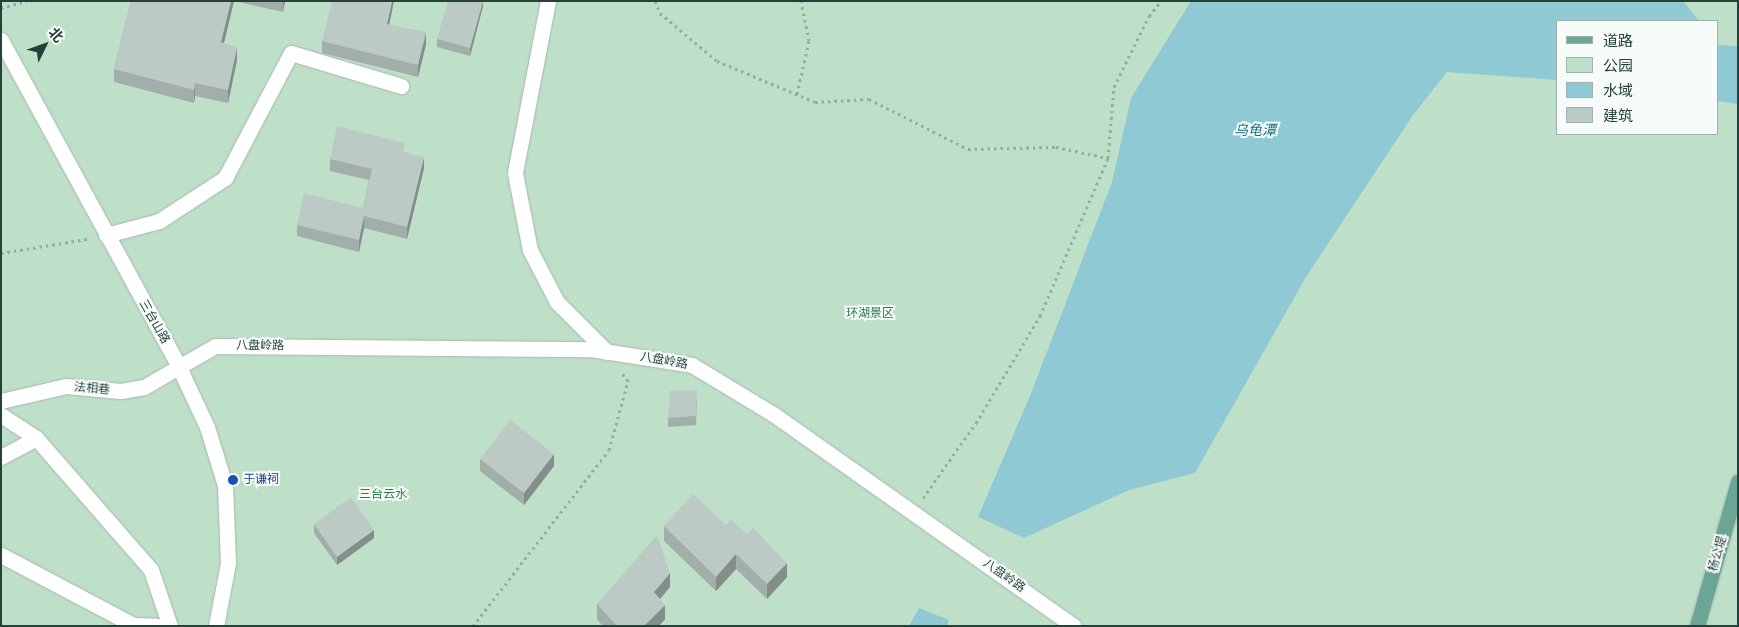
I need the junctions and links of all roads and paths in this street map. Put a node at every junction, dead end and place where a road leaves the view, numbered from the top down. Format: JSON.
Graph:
{"nodes":[{"id":1,"x":27,"y":1,"type":"edge"},
{"id":2,"x":548,"y":1,"type":"edge"},
{"id":3,"x":655,"y":1,"type":"edge"},
{"id":4,"x":801,"y":1,"type":"edge"},
{"id":5,"x":1161,"y":1,"type":"edge"},
{"id":6,"x":1,"y":8,"type":"edge"},
{"id":7,"x":1,"y":40,"type":"edge"},
{"id":8,"x":402,"y":86,"type":"dead end"},
{"id":9,"x":797,"y":94,"type":"junction"},
{"id":10,"x":1108,"y":158,"type":"junction"},
{"id":11,"x":106,"y":235,"type":"junction"},
{"id":12,"x":1,"y":252,"type":"edge"},
{"id":13,"x":607,"y":352,"type":"junction"},
{"id":14,"x":178,"y":365,"type":"junction"},
{"id":15,"x":1,"y":401,"type":"edge"},
{"id":16,"x":1,"y":415,"type":"edge"},
{"id":17,"x":36,"y":438,"type":"junction"},
{"id":18,"x":1,"y":458,"type":"edge"},
{"id":19,"x":1738,"y":482,"type":"edge"},
{"id":20,"x":910,"y":510,"type":"junction"},
{"id":21,"x":1,"y":555,"type":"edge"},
{"id":22,"x":157,"y":626,"type":"edge"},
{"id":23,"x":170,"y":626,"type":"edge"},
{"id":24,"x":216,"y":626,"type":"edge"},
{"id":25,"x":473,"y":626,"type":"edge"},
{"id":26,"x":1074,"y":626,"type":"edge"},
{"id":27,"x":1698,"y":626,"type":"edge"}],
"edges":[{"from":1,"to":6,"type":"path"},
{"from":2,"to":13,"type":"street"},
{"from":3,"to":9,"type":"path"},
{"from":4,"to":9,"type":"path"},
{"from":5,"to":10,"type":"path"},
{"from":7,"to":11,"type":"street","name":"三台山路"},
{"from":8,"to":11,"type":"street"},
{"from":9,"to":10,"type":"path"},
{"from":10,"to":20,"type":"path"},
{"from":11,"to":12,"type":"path"},
{"from":11,"to":14,"type":"street","name":"三台山路"},
{"from":13,"to":14,"type":"street","name":"八盘岭路"},
{"from":13,"to":20,"type":"street","name":"八盘岭路"},
{"from":13,"to":25,"type":"path"},
{"from":14,"to":15,"type":"street","name":"法相巷"},
{"from":14,"to":24,"type":"street","name":"三台山路"},
{"from":16,"to":17,"type":"street"},
{"from":17,"to":18,"type":"street"},
{"from":17,"to":23,"type":"street"},
{"from":19,"to":27,"type":"main road","name":"杨公堤"},
{"from":20,"to":26,"type":"street","name":"八盘岭路"},
{"from":21,"to":22,"type":"street"}]}
